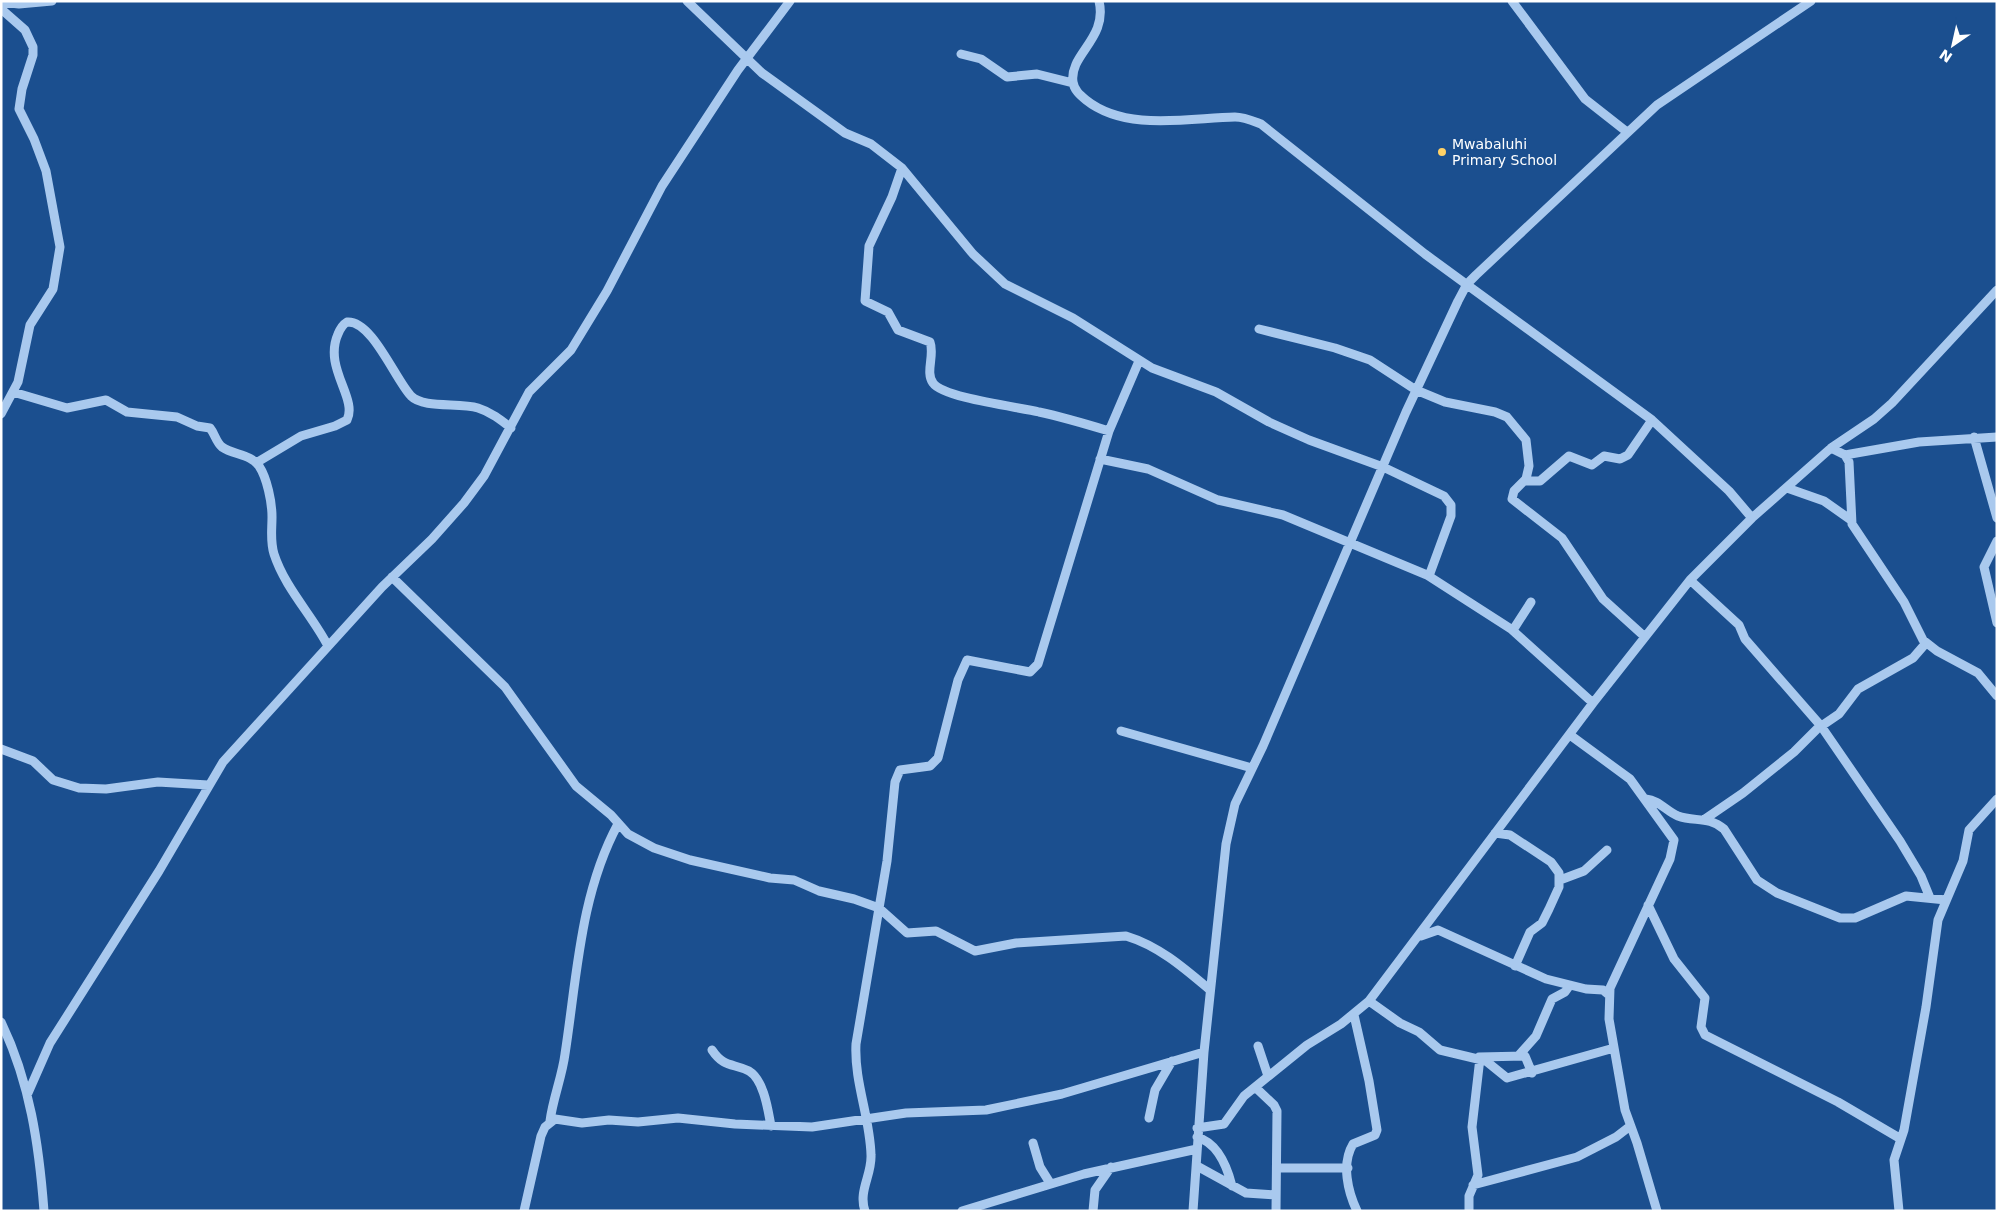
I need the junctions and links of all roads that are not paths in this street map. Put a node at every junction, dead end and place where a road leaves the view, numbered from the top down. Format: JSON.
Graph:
{"nodes":[{"id":1,"x":52,"y":1,"type":"edge"},
{"id":2,"x":687,"y":1,"type":"edge"},
{"id":3,"x":790,"y":1,"type":"edge"},
{"id":4,"x":1100,"y":1,"type":"edge"},
{"id":5,"x":1512,"y":1,"type":"edge"},
{"id":6,"x":1811,"y":1,"type":"edge"},
{"id":7,"x":1,"y":2,"type":"edge"},
{"id":8,"x":1,"y":9,"type":"edge"},
{"id":9,"x":961,"y":54,"type":"dead end"},
{"id":10,"x":747,"y":60,"type":"junction"},
{"id":11,"x":1073,"y":83,"type":"junction"},
{"id":12,"x":1627,"y":132,"type":"junction"},
{"id":13,"x":902,"y":168,"type":"junction"},
{"id":14,"x":1466,"y":284,"type":"junction"},
{"id":15,"x":1997,"y":290,"type":"edge"},
{"id":16,"x":1259,"y":329,"type":"dead end"},
{"id":17,"x":1139,"y":360,"type":"junction"},
{"id":18,"x":1416,"y":390,"type":"junction"},
{"id":19,"x":13,"y":392,"type":"junction"},
{"id":20,"x":1,"y":414,"type":"edge"},
{"id":21,"x":1652,"y":420,"type":"junction"},
{"id":22,"x":511,"y":428,"type":"junction"},
{"id":23,"x":1109,"y":431,"type":"junction"},
{"id":24,"x":1974,"y":437,"type":"junction"},
{"id":25,"x":1997,"y":437,"type":"edge"},
{"id":26,"x":1831,"y":448,"type":"junction"},
{"id":27,"x":1845,"y":455,"type":"junction"},
{"id":28,"x":1100,"y":459,"type":"junction"},
{"id":29,"x":256,"y":463,"type":"junction"},
{"id":30,"x":1383,"y":467,"type":"junction"},
{"id":31,"x":1524,"y":481,"type":"junction"},
{"id":32,"x":1787,"y":488,"type":"junction"},
{"id":33,"x":1752,"y":518,"type":"junction"},
{"id":34,"x":1997,"y":518,"type":"edge"},
{"id":35,"x":1851,"y":520,"type":"junction"},
{"id":36,"x":1997,"y":541,"type":"edge"},
{"id":37,"x":1350,"y":544,"type":"junction"},
{"id":38,"x":1429,"y":576,"type":"junction"},
{"id":39,"x":392,"y":577,"type":"junction"},
{"id":40,"x":1690,"y":580,"type":"junction"},
{"id":41,"x":1531,"y":602,"type":"dead end"},
{"id":42,"x":1997,"y":623,"type":"edge"},
{"id":43,"x":1513,"y":630,"type":"junction"},
{"id":44,"x":1645,"y":638,"type":"junction"},
{"id":45,"x":1926,"y":643,"type":"junction"},
{"id":46,"x":328,"y":646,"type":"junction"},
{"id":47,"x":1997,"y":696,"type":"edge"},
{"id":48,"x":1593,"y":703,"type":"junction"},
{"id":49,"x":1821,"y":726,"type":"junction"},
{"id":50,"x":1121,"y":731,"type":"dead end"},
{"id":51,"x":1570,"y":735,"type":"junction"},
{"id":52,"x":1,"y":749,"type":"edge"},
{"id":53,"x":1252,"y":768,"type":"junction"},
{"id":54,"x":208,"y":785,"type":"junction"},
{"id":55,"x":1646,"y":799,"type":"junction"},
{"id":56,"x":1997,"y":799,"type":"edge"},
{"id":57,"x":1506,"y":817,"type":"junction"},
{"id":58,"x":1705,"y":819,"type":"junction"},
{"id":59,"x":618,"y":824,"type":"junction"},
{"id":60,"x":1494,"y":833,"type":"junction"},
{"id":61,"x":1510,"y":835,"type":"junction"},
{"id":62,"x":1607,"y":850,"type":"dead end"},
{"id":63,"x":1560,"y":880,"type":"junction"},
{"id":64,"x":1930,"y":898,"type":"junction"},
{"id":65,"x":1946,"y":900,"type":"junction"},
{"id":66,"x":1648,"y":905,"type":"junction"},
{"id":67,"x":879,"y":908,"type":"junction"},
{"id":68,"x":1434,"y":917,"type":"junction"},
{"id":69,"x":1438,"y":930,"type":"junction"},
{"id":70,"x":1420,"y":936,"type":"junction"},
{"id":71,"x":1515,"y":966,"type":"junction"},
{"id":72,"x":1570,"y":985,"type":"junction"},
{"id":73,"x":1210,"y":990,"type":"junction"},
{"id":74,"x":1609,"y":994,"type":"junction"},
{"id":75,"x":1369,"y":1001,"type":"junction"},
{"id":76,"x":1354,"y":1015,"type":"junction"},
{"id":77,"x":1,"y":1022,"type":"edge"},
{"id":78,"x":1258,"y":1046,"type":"dead end"},
{"id":79,"x":1614,"y":1048,"type":"junction"},
{"id":80,"x":712,"y":1050,"type":"dead end"},
{"id":81,"x":1204,"y":1052,"type":"junction"},
{"id":82,"x":1519,"y":1055,"type":"junction"},
{"id":83,"x":1478,"y":1058,"type":"junction"},
{"id":84,"x":1172,"y":1061,"type":"junction"},
{"id":85,"x":1532,"y":1073,"type":"junction"},
{"id":86,"x":1268,"y":1076,"type":"junction"},
{"id":87,"x":1255,"y":1087,"type":"junction"},
{"id":88,"x":28,"y":1093,"type":"junction"},
{"id":89,"x":1149,"y":1118,"type":"dead end"},
{"id":90,"x":867,"y":1119,"type":"junction"},
{"id":91,"x":550,"y":1121,"type":"junction"},
{"id":92,"x":771,"y":1126,"type":"junction"},
{"id":93,"x":1630,"y":1126,"type":"junction"},
{"id":94,"x":1197,"y":1132,"type":"junction"},
{"id":95,"x":1901,"y":1139,"type":"junction"},
{"id":96,"x":1033,"y":1143,"type":"dead end"},
{"id":97,"x":1197,"y":1149,"type":"junction"},
{"id":98,"x":1197,"y":1166,"type":"junction"},
{"id":99,"x":1111,"y":1167,"type":"junction"},
{"id":100,"x":1277,"y":1168,"type":"junction"},
{"id":101,"x":1348,"y":1168,"type":"junction"},
{"id":102,"x":1050,"y":1183,"type":"junction"},
{"id":103,"x":1473,"y":1185,"type":"junction"},
{"id":104,"x":1232,"y":1186,"type":"junction"},
{"id":105,"x":1276,"y":1195,"type":"junction"},
{"id":106,"x":976,"y":1209,"type":"edge"},
{"id":107,"x":44,"y":1211,"type":"edge"},
{"id":108,"x":524,"y":1211,"type":"edge"},
{"id":109,"x":865,"y":1211,"type":"edge"},
{"id":110,"x":962,"y":1211,"type":"edge"},
{"id":111,"x":1093,"y":1211,"type":"edge"},
{"id":112,"x":1192,"y":1211,"type":"edge"},
{"id":113,"x":1276,"y":1211,"type":"edge"},
{"id":114,"x":1358,"y":1211,"type":"edge"},
{"id":115,"x":1469,"y":1211,"type":"edge"},
{"id":116,"x":1657,"y":1211,"type":"edge"},
{"id":117,"x":1899,"y":1211,"type":"edge"}],
"edges":[{"from":1,"to":7,"type":"street"},
{"from":2,"to":10,"type":"street"},
{"from":3,"to":10,"type":"street"},
{"from":4,"to":11,"type":"street"},
{"from":5,"to":12,"type":"street"},
{"from":6,"to":12,"type":"street"},
{"from":8,"to":19,"type":"street"},
{"from":9,"to":11,"type":"street"},
{"from":10,"to":13,"type":"street"},
{"from":10,"to":22,"type":"street"},
{"from":11,"to":14,"type":"street"},
{"from":12,"to":14,"type":"street"},
{"from":13,"to":17,"type":"street"},
{"from":13,"to":23,"type":"street"},
{"from":14,"to":18,"type":"street"},
{"from":14,"to":21,"type":"street"},
{"from":15,"to":26,"type":"street"},
{"from":16,"to":18,"type":"street"},
{"from":17,"to":23,"type":"street"},
{"from":17,"to":30,"type":"street"},
{"from":18,"to":30,"type":"street"},
{"from":18,"to":31,"type":"street"},
{"from":19,"to":20,"type":"street"},
{"from":19,"to":29,"type":"street"},
{"from":21,"to":31,"type":"street"},
{"from":21,"to":33,"type":"street"},
{"from":22,"to":29,"type":"street"},
{"from":22,"to":39,"type":"street"},
{"from":23,"to":28,"type":"street"},
{"from":24,"to":25,"type":"street"},
{"from":24,"to":27,"type":"street"},
{"from":24,"to":34,"type":"street"},
{"from":26,"to":27,"type":"street"},
{"from":26,"to":32,"type":"street"},
{"from":27,"to":35,"type":"street"},
{"from":28,"to":37,"type":"street"},
{"from":28,"to":67,"type":"street"},
{"from":29,"to":46,"type":"street"},
{"from":30,"to":37,"type":"street"},
{"from":30,"to":38,"type":"street"},
{"from":31,"to":44,"type":"street"},
{"from":32,"to":33,"type":"street"},
{"from":32,"to":35,"type":"street"},
{"from":33,"to":40,"type":"street"},
{"from":35,"to":45,"type":"street"},
{"from":36,"to":42,"type":"street"},
{"from":37,"to":38,"type":"street"},
{"from":37,"to":53,"type":"street"},
{"from":38,"to":43,"type":"street"},
{"from":39,"to":46,"type":"street"},
{"from":39,"to":59,"type":"street"},
{"from":40,"to":44,"type":"street"},
{"from":40,"to":49,"type":"street"},
{"from":41,"to":43,"type":"street"},
{"from":43,"to":48,"type":"street"},
{"from":44,"to":48,"type":"street"},
{"from":45,"to":47,"type":"street"},
{"from":45,"to":49,"type":"street"},
{"from":46,"to":54,"type":"street"},
{"from":48,"to":51,"type":"street"},
{"from":49,"to":58,"type":"street"},
{"from":49,"to":64,"type":"street"},
{"from":50,"to":53,"type":"street"},
{"from":51,"to":55,"type":"street"},
{"from":51,"to":57,"type":"street"},
{"from":52,"to":54,"type":"street"},
{"from":53,"to":73,"type":"street"},
{"from":54,"to":88,"type":"street"},
{"from":55,"to":58,"type":"street"},
{"from":55,"to":66,"type":"street"},
{"from":56,"to":65,"type":"street"},
{"from":57,"to":60,"type":"street"},
{"from":57,"to":61,"type":"street"},
{"from":58,"to":64,"type":"street"},
{"from":59,"to":67,"type":"street"},
{"from":59,"to":91,"type":"street"},
{"from":60,"to":61,"type":"street"},
{"from":60,"to":68,"type":"street"},
{"from":61,"to":63,"type":"street"},
{"from":62,"to":63,"type":"street"},
{"from":63,"to":71,"type":"street"},
{"from":64,"to":65,"type":"street"},
{"from":65,"to":95,"type":"street"},
{"from":66,"to":74,"type":"street"},
{"from":66,"to":95,"type":"street"},
{"from":67,"to":73,"type":"street"},
{"from":67,"to":90,"type":"street"},
{"from":68,"to":69,"type":"street"},
{"from":68,"to":70,"type":"street"},
{"from":69,"to":70,"type":"street"},
{"from":69,"to":71,"type":"street"},
{"from":70,"to":75,"type":"street"},
{"from":71,"to":72,"type":"street"},
{"from":72,"to":74,"type":"street"},
{"from":72,"to":82,"type":"street"},
{"from":73,"to":81,"type":"street"},
{"from":74,"to":79,"type":"street"},
{"from":75,"to":76,"type":"street"},
{"from":75,"to":83,"type":"street"},
{"from":76,"to":86,"type":"street"},
{"from":76,"to":101,"type":"street"},
{"from":77,"to":88,"type":"street"},
{"from":78,"to":86,"type":"street"},
{"from":79,"to":85,"type":"street"},
{"from":79,"to":93,"type":"street"},
{"from":80,"to":92,"type":"street"},
{"from":81,"to":84,"type":"street"},
{"from":81,"to":94,"type":"street"},
{"from":82,"to":83,"type":"street"},
{"from":82,"to":85,"type":"street"},
{"from":83,"to":85,"type":"street"},
{"from":83,"to":103,"type":"street"},
{"from":84,"to":89,"type":"street"},
{"from":84,"to":90,"type":"street"},
{"from":86,"to":87,"type":"street"},
{"from":87,"to":94,"type":"street"},
{"from":87,"to":100,"type":"street"},
{"from":88,"to":107,"type":"street"},
{"from":90,"to":92,"type":"street"},
{"from":90,"to":109,"type":"street"},
{"from":91,"to":92,"type":"street"},
{"from":91,"to":108,"type":"street"},
{"from":93,"to":103,"type":"street"},
{"from":93,"to":116,"type":"street"},
{"from":94,"to":97,"type":"street"},
{"from":94,"to":104,"type":"street"},
{"from":95,"to":117,"type":"street"},
{"from":96,"to":102,"type":"street"},
{"from":97,"to":98,"type":"street"},
{"from":97,"to":99,"type":"street"},
{"from":98,"to":104,"type":"street"},
{"from":98,"to":112,"type":"street"},
{"from":99,"to":102,"type":"street"},
{"from":99,"to":111,"type":"street"},
{"from":100,"to":101,"type":"street"},
{"from":100,"to":105,"type":"street"},
{"from":101,"to":114,"type":"street"},
{"from":102,"to":106,"type":"street"},
{"from":103,"to":115,"type":"street"},
{"from":104,"to":105,"type":"street"},
{"from":105,"to":113,"type":"street"},
{"from":106,"to":110,"type":"street"}]}
